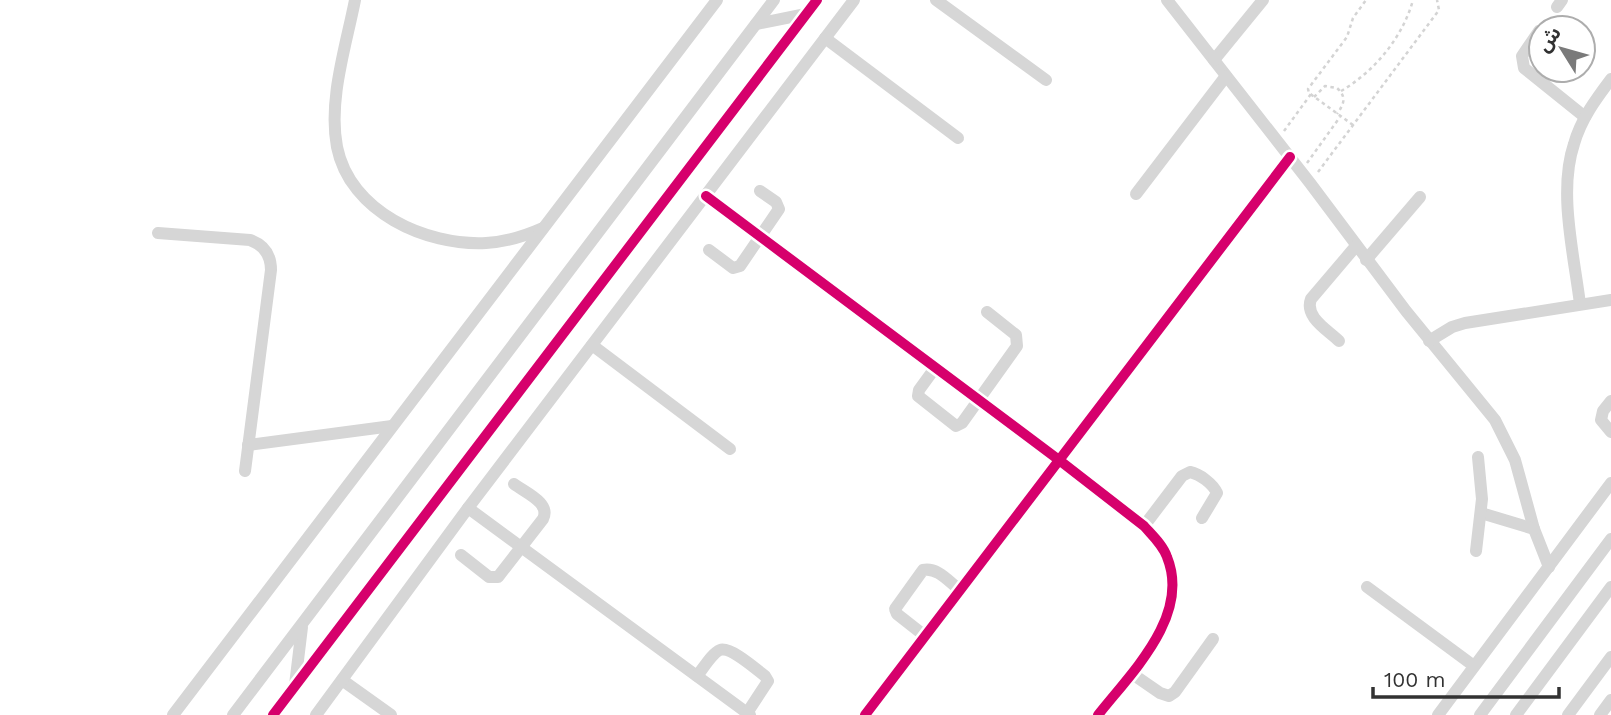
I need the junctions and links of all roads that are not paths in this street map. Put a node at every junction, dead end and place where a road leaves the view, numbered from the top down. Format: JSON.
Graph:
{"nodes":[{"id":1,"x":355,"y":0,"type":"edge"},
{"id":2,"x":717,"y":0,"type":"edge"},
{"id":3,"x":774,"y":0,"type":"edge"},
{"id":4,"x":817,"y":0,"type":"edge"},
{"id":5,"x":854,"y":0,"type":"edge"},
{"id":6,"x":936,"y":0,"type":"edge"},
{"id":7,"x":1167,"y":0,"type":"edge"},
{"id":8,"x":1263,"y":0,"type":"edge"},
{"id":9,"x":806,"y":14,"type":"junction"},
{"id":10,"x":756,"y":24,"type":"junction"},
{"id":11,"x":825,"y":38,"type":"junction"},
{"id":12,"x":1527,"y":49,"type":"edge"},
{"id":13,"x":1214,"y":60,"type":"junction"},
{"id":14,"x":1527,"y":70,"type":"edge"},
{"id":15,"x":1226,"y":76,"type":"junction"},
{"id":16,"x":1611,"y":79,"type":"edge"},
{"id":17,"x":1046,"y":80,"type":"dead end"},
{"id":18,"x":1544,"y":84,"type":"edge"},
{"id":19,"x":1585,"y":117,"type":"junction"},
{"id":20,"x":958,"y":138,"type":"dead end"},
{"id":21,"x":1290,"y":157,"type":"junction"},
{"id":22,"x":761,"y":191,"type":"dead end"},
{"id":23,"x":1136,"y":194,"type":"dead end"},
{"id":24,"x":706,"y":196,"type":"junction"},
{"id":25,"x":1420,"y":197,"type":"dead end"},
{"id":26,"x":543,"y":228,"type":"junction"},
{"id":27,"x":158,"y":233,"type":"dead end"},
{"id":28,"x":760,"y":237,"type":"junction"},
{"id":29,"x":1356,"y":246,"type":"junction"},
{"id":30,"x":709,"y":250,"type":"dead end"},
{"id":31,"x":1366,"y":260,"type":"junction"},
{"id":32,"x":1611,"y":300,"type":"edge"},
{"id":33,"x":1580,"y":304,"type":"junction"},
{"id":34,"x":988,"y":312,"type":"dead end"},
{"id":35,"x":1339,"y":341,"type":"dead end"},
{"id":36,"x":1429,"y":341,"type":"junction"},
{"id":37,"x":592,"y":345,"type":"junction"},
{"id":38,"x":935,"y":368,"type":"junction"},
{"id":39,"x":979,"y":400,"type":"junction"},
{"id":40,"x":1611,"y":401,"type":"edge"},
{"id":41,"x":392,"y":426,"type":"junction"},
{"id":42,"x":1611,"y":432,"type":"edge"},
{"id":43,"x":248,"y":445,"type":"junction"},
{"id":44,"x":730,"y":449,"type":"dead end"},
{"id":45,"x":1478,"y":457,"type":"dead end"},
{"id":46,"x":1059,"y":460,"type":"junction"},
{"id":47,"x":244,"y":471,"type":"dead end"},
{"id":48,"x":1611,"y":483,"type":"edge"},
{"id":49,"x":514,"y":484,"type":"dead end"},
{"id":50,"x":468,"y":508,"type":"junction"},
{"id":51,"x":1481,"y":513,"type":"junction"},
{"id":52,"x":1202,"y":518,"type":"dead end"},
{"id":53,"x":1144,"y":526,"type":"junction"},
{"id":54,"x":1534,"y":529,"type":"junction"},
{"id":55,"x":1611,"y":539,"type":"edge"},
{"id":56,"x":522,"y":547,"type":"junction"},
{"id":57,"x":1476,"y":551,"type":"dead end"},
{"id":58,"x":461,"y":555,"type":"dead end"},
{"id":59,"x":1549,"y":567,"type":"junction"},
{"id":60,"x":1367,"y":587,"type":"dead end"},
{"id":61,"x":1611,"y":587,"type":"edge"},
{"id":62,"x":960,"y":590,"type":"junction"},
{"id":63,"x":302,"y":625,"type":"junction"},
{"id":64,"x":925,"y":636,"type":"junction"},
{"id":65,"x":1213,"y":639,"type":"dead end"},
{"id":66,"x":1611,"y":657,"type":"edge"},
{"id":67,"x":1474,"y":666,"type":"junction"},
{"id":68,"x":1131,"y":673,"type":"junction"},
{"id":69,"x":697,"y":676,"type":"junction"},
{"id":70,"x":342,"y":680,"type":"junction"},
{"id":71,"x":295,"y":685,"type":"junction"},
{"id":72,"x":1611,"y":700,"type":"edge"},
{"id":73,"x":744,"y":713,"type":"edge"},
{"id":74,"x":173,"y":715,"type":"edge"},
{"id":75,"x":233,"y":715,"type":"edge"},
{"id":76,"x":273,"y":715,"type":"edge"},
{"id":77,"x":316,"y":715,"type":"edge"},
{"id":78,"x":391,"y":715,"type":"edge"},
{"id":79,"x":866,"y":715,"type":"edge"},
{"id":80,"x":1098,"y":715,"type":"edge"},
{"id":81,"x":1438,"y":715,"type":"edge"},
{"id":82,"x":1480,"y":715,"type":"edge"},
{"id":83,"x":1516,"y":715,"type":"edge"},
{"id":84,"x":1568,"y":715,"type":"edge"},
{"id":85,"x":1600,"y":715,"type":"edge"}],
"edges":[{"from":1,"to":26,"type":"street"},
{"from":2,"to":26,"type":"street"},
{"from":3,"to":10,"type":"street"},
{"from":4,"to":9,"type":"street"},
{"from":5,"to":11,"type":"street"},
{"from":6,"to":17,"type":"street"},
{"from":7,"to":13,"type":"street"},
{"from":8,"to":13,"type":"street"},
{"from":9,"to":10,"type":"street"},
{"from":9,"to":71,"type":"street"},
{"from":10,"to":63,"type":"street"},
{"from":11,"to":20,"type":"street"},
{"from":11,"to":24,"type":"street"},
{"from":12,"to":14,"type":"street"},
{"from":13,"to":15,"type":"street"},
{"from":15,"to":21,"type":"street"},
{"from":15,"to":23,"type":"street"},
{"from":16,"to":19,"type":"street"},
{"from":18,"to":19,"type":"street"},
{"from":19,"to":33,"type":"street"},
{"from":21,"to":29,"type":"street"},
{"from":21,"to":46,"type":"street"},
{"from":22,"to":28,"type":"street"},
{"from":24,"to":28,"type":"street"},
{"from":24,"to":37,"type":"street"},
{"from":25,"to":31,"type":"street"},
{"from":26,"to":41,"type":"street"},
{"from":27,"to":43,"type":"street"},
{"from":28,"to":30,"type":"street"},
{"from":28,"to":38,"type":"street"},
{"from":29,"to":31,"type":"street"},
{"from":29,"to":35,"type":"street"},
{"from":31,"to":36,"type":"street"},
{"from":32,"to":33,"type":"street"},
{"from":33,"to":36,"type":"street"},
{"from":34,"to":39,"type":"street"},
{"from":36,"to":54,"type":"street"},
{"from":37,"to":44,"type":"street"},
{"from":37,"to":50,"type":"street"},
{"from":38,"to":39,"type":"street"},
{"from":38,"to":39,"type":"street"},
{"from":39,"to":46,"type":"street"},
{"from":40,"to":42,"type":"street"},
{"from":41,"to":43,"type":"street"},
{"from":41,"to":74,"type":"street"},
{"from":43,"to":47,"type":"street"},
{"from":45,"to":51,"type":"street"},
{"from":46,"to":53,"type":"street"},
{"from":46,"to":62,"type":"street"},
{"from":48,"to":59,"type":"street"},
{"from":49,"to":56,"type":"street"},
{"from":50,"to":56,"type":"street"},
{"from":50,"to":70,"type":"street"},
{"from":51,"to":54,"type":"street"},
{"from":51,"to":57,"type":"street"},
{"from":52,"to":53,"type":"street"},
{"from":53,"to":68,"type":"street"},
{"from":54,"to":59,"type":"street"},
{"from":55,"to":82,"type":"street"},
{"from":56,"to":58,"type":"street"},
{"from":56,"to":69,"type":"street"},
{"from":59,"to":67,"type":"street"},
{"from":60,"to":67,"type":"street"},
{"from":61,"to":83,"type":"street"},
{"from":62,"to":64,"type":"street"},
{"from":62,"to":64,"type":"street"},
{"from":63,"to":71,"type":"street"},
{"from":63,"to":75,"type":"street"},
{"from":64,"to":79,"type":"street"},
{"from":65,"to":68,"type":"street"},
{"from":66,"to":84,"type":"street"},
{"from":67,"to":81,"type":"street"},
{"from":68,"to":80,"type":"street"},
{"from":69,"to":73,"type":"street"},
{"from":69,"to":73,"type":"street"},
{"from":70,"to":77,"type":"street"},
{"from":70,"to":78,"type":"street"},
{"from":71,"to":76,"type":"street"},
{"from":72,"to":85,"type":"street"}]}
